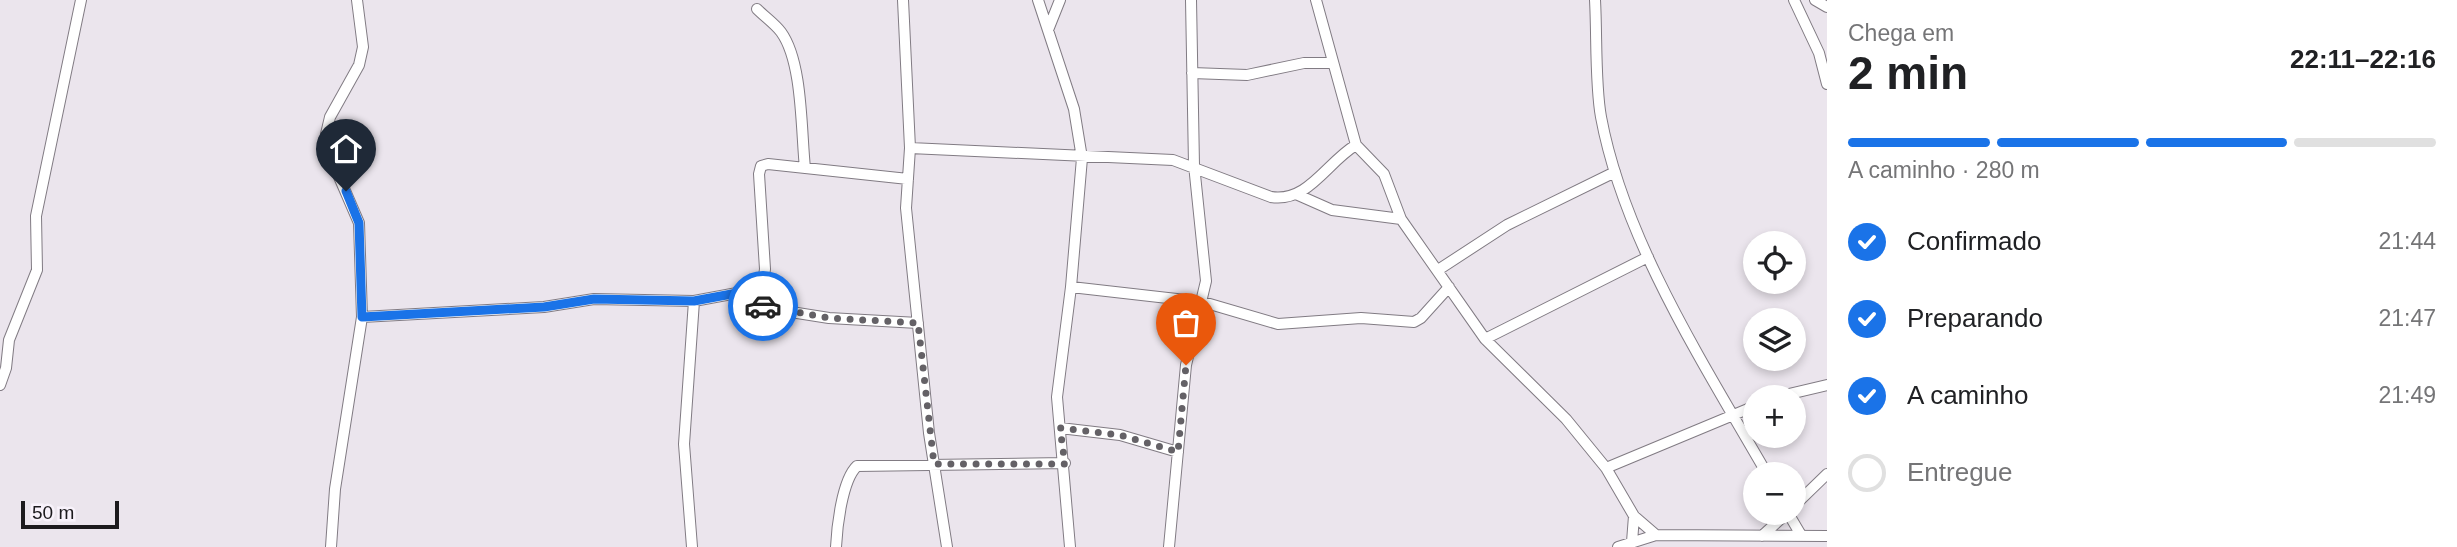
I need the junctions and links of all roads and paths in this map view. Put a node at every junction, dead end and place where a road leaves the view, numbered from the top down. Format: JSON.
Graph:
{"nodes":[{"id":1,"x":81,"y":0,"type":"edge"},
{"id":2,"x":357,"y":0,"type":"edge"},
{"id":3,"x":903,"y":0,"type":"edge"},
{"id":4,"x":1038,"y":0,"type":"edge"},
{"id":5,"x":1060,"y":0,"type":"edge"},
{"id":6,"x":1191,"y":0,"type":"edge"},
{"id":7,"x":1316,"y":0,"type":"edge"},
{"id":8,"x":1595,"y":0,"type":"edge"},
{"id":9,"x":1794,"y":0,"type":"edge"},
{"id":10,"x":1815,"y":0,"type":"edge"},
{"id":11,"x":1827,"y":7,"type":"edge"},
{"id":12,"x":757,"y":9,"type":"dead end"},
{"id":13,"x":1048,"y":30,"type":"junction"},
{"id":14,"x":1331,"y":63,"type":"junction"},
{"id":15,"x":1192,"y":73,"type":"junction"},
{"id":16,"x":1827,"y":84,"type":"edge"},
{"id":17,"x":1356,"y":145,"type":"junction"},
{"id":18,"x":910,"y":148,"type":"junction"},
{"id":19,"x":1082,"y":158,"type":"junction"},
{"id":20,"x":1195,"y":165,"type":"junction"},
{"id":21,"x":804,"y":168,"type":"junction"},
{"id":22,"x":1615,"y":172,"type":"junction"},
{"id":23,"x":908,"y":178,"type":"junction"},
{"id":24,"x":1298,"y":195,"type":"junction"},
{"id":25,"x":1401,"y":219,"type":"junction"},
{"id":26,"x":1648,"y":257,"type":"junction"},
{"id":27,"x":1438,"y":270,"type":"junction"},
{"id":28,"x":1071,"y":287,"type":"junction"},
{"id":29,"x":1449,"y":287,"type":"junction"},
{"id":30,"x":694,"y":301,"type":"junction"},
{"id":31,"x":1203,"y":303,"type":"junction"},
{"id":32,"x":760,"y":305,"type":"junction"},
{"id":33,"x":362,"y":317,"type":"junction"},
{"id":34,"x":918,"y":323,"type":"junction"},
{"id":35,"x":1485,"y":339,"type":"junction"},
{"id":36,"x":0,"y":385,"type":"edge"},
{"id":37,"x":1827,"y":385,"type":"edge"},
{"id":38,"x":1806,"y":390,"type":"edge"},
{"id":39,"x":1743,"y":410,"type":"edge"},
{"id":40,"x":1732,"y":414,"type":"junction"},
{"id":41,"x":1060,"y":428,"type":"junction"},
{"id":42,"x":1178,"y":452,"type":"junction"},
{"id":43,"x":1759,"y":462,"type":"edge"},
{"id":44,"x":934,"y":464,"type":"junction"},
{"id":45,"x":1065,"y":464,"type":"junction"},
{"id":46,"x":1606,"y":468,"type":"junction"},
{"id":47,"x":1827,"y":474,"type":"edge"},
{"id":48,"x":1806,"y":494,"type":"edge"},
{"id":49,"x":1634,"y":516,"type":"junction"},
{"id":50,"x":1774,"y":525,"type":"edge"},
{"id":51,"x":1795,"y":525,"type":"edge"},
{"id":52,"x":1656,"y":535,"type":"junction"},
{"id":53,"x":1801,"y":535,"type":"junction"},
{"id":54,"x":1762,"y":536,"type":"junction"},
{"id":55,"x":1827,"y":536,"type":"edge"},
{"id":56,"x":1632,"y":542,"type":"junction"},
{"id":57,"x":1735,"y":542,"type":"edge"},
{"id":58,"x":331,"y":547,"type":"edge"},
{"id":59,"x":692,"y":547,"type":"edge"},
{"id":60,"x":836,"y":547,"type":"edge"},
{"id":61,"x":947,"y":547,"type":"edge"},
{"id":62,"x":1070,"y":547,"type":"edge"},
{"id":63,"x":1169,"y":547,"type":"edge"},
{"id":64,"x":1618,"y":547,"type":"edge"}],
"edges":[{"from":1,"to":36,"type":"street"},
{"from":2,"to":33,"type":"street"},
{"from":3,"to":18,"type":"street"},
{"from":4,"to":13,"type":"street"},
{"from":5,"to":13,"type":"street"},
{"from":6,"to":15,"type":"street"},
{"from":7,"to":14,"type":"street"},
{"from":8,"to":22,"type":"street"},
{"from":9,"to":16,"type":"street"},
{"from":10,"to":11,"type":"street"},
{"from":12,"to":21,"type":"street"},
{"from":13,"to":19,"type":"street"},
{"from":14,"to":15,"type":"street"},
{"from":14,"to":17,"type":"street"},
{"from":15,"to":20,"type":"street"},
{"from":17,"to":24,"type":"street"},
{"from":17,"to":25,"type":"street"},
{"from":18,"to":19,"type":"street"},
{"from":18,"to":23,"type":"street"},
{"from":19,"to":20,"type":"street"},
{"from":19,"to":28,"type":"street"},
{"from":20,"to":24,"type":"street"},
{"from":20,"to":31,"type":"street"},
{"from":21,"to":23,"type":"street"},
{"from":21,"to":32,"type":"street"},
{"from":22,"to":26,"type":"street"},
{"from":22,"to":27,"type":"street"},
{"from":23,"to":34,"type":"street"},
{"from":24,"to":25,"type":"street"},
{"from":25,"to":27,"type":"street"},
{"from":26,"to":35,"type":"street"},
{"from":26,"to":40,"type":"street"},
{"from":27,"to":29,"type":"street"},
{"from":28,"to":31,"type":"street"},
{"from":28,"to":41,"type":"street"},
{"from":29,"to":31,"type":"street"},
{"from":29,"to":35,"type":"street"},
{"from":30,"to":32,"type":"street"},
{"from":30,"to":33,"type":"street"},
{"from":30,"to":59,"type":"street"},
{"from":31,"to":42,"type":"street"},
{"from":32,"to":34,"type":"street"},
{"from":33,"to":58,"type":"street"},
{"from":34,"to":44,"type":"street"},
{"from":35,"to":46,"type":"street"},
{"from":37,"to":38,"type":"street"},
{"from":39,"to":40,"type":"street"},
{"from":40,"to":43,"type":"street"},
{"from":40,"to":46,"type":"street"},
{"from":41,"to":42,"type":"street"},
{"from":41,"to":45,"type":"street"},
{"from":42,"to":63,"type":"street"},
{"from":44,"to":45,"type":"street"},
{"from":44,"to":60,"type":"street"},
{"from":44,"to":61,"type":"street"},
{"from":45,"to":62,"type":"street"},
{"from":46,"to":49,"type":"street"},
{"from":47,"to":48,"type":"street"},
{"from":49,"to":52,"type":"street"},
{"from":49,"to":56,"type":"street"},
{"from":50,"to":54,"type":"street"},
{"from":51,"to":53,"type":"street"},
{"from":52,"to":56,"type":"street"},
{"from":52,"to":57,"type":"street"},
{"from":53,"to":54,"type":"street"},
{"from":53,"to":55,"type":"street"},
{"from":54,"to":57,"type":"street"},
{"from":56,"to":64,"type":"street"}]}
